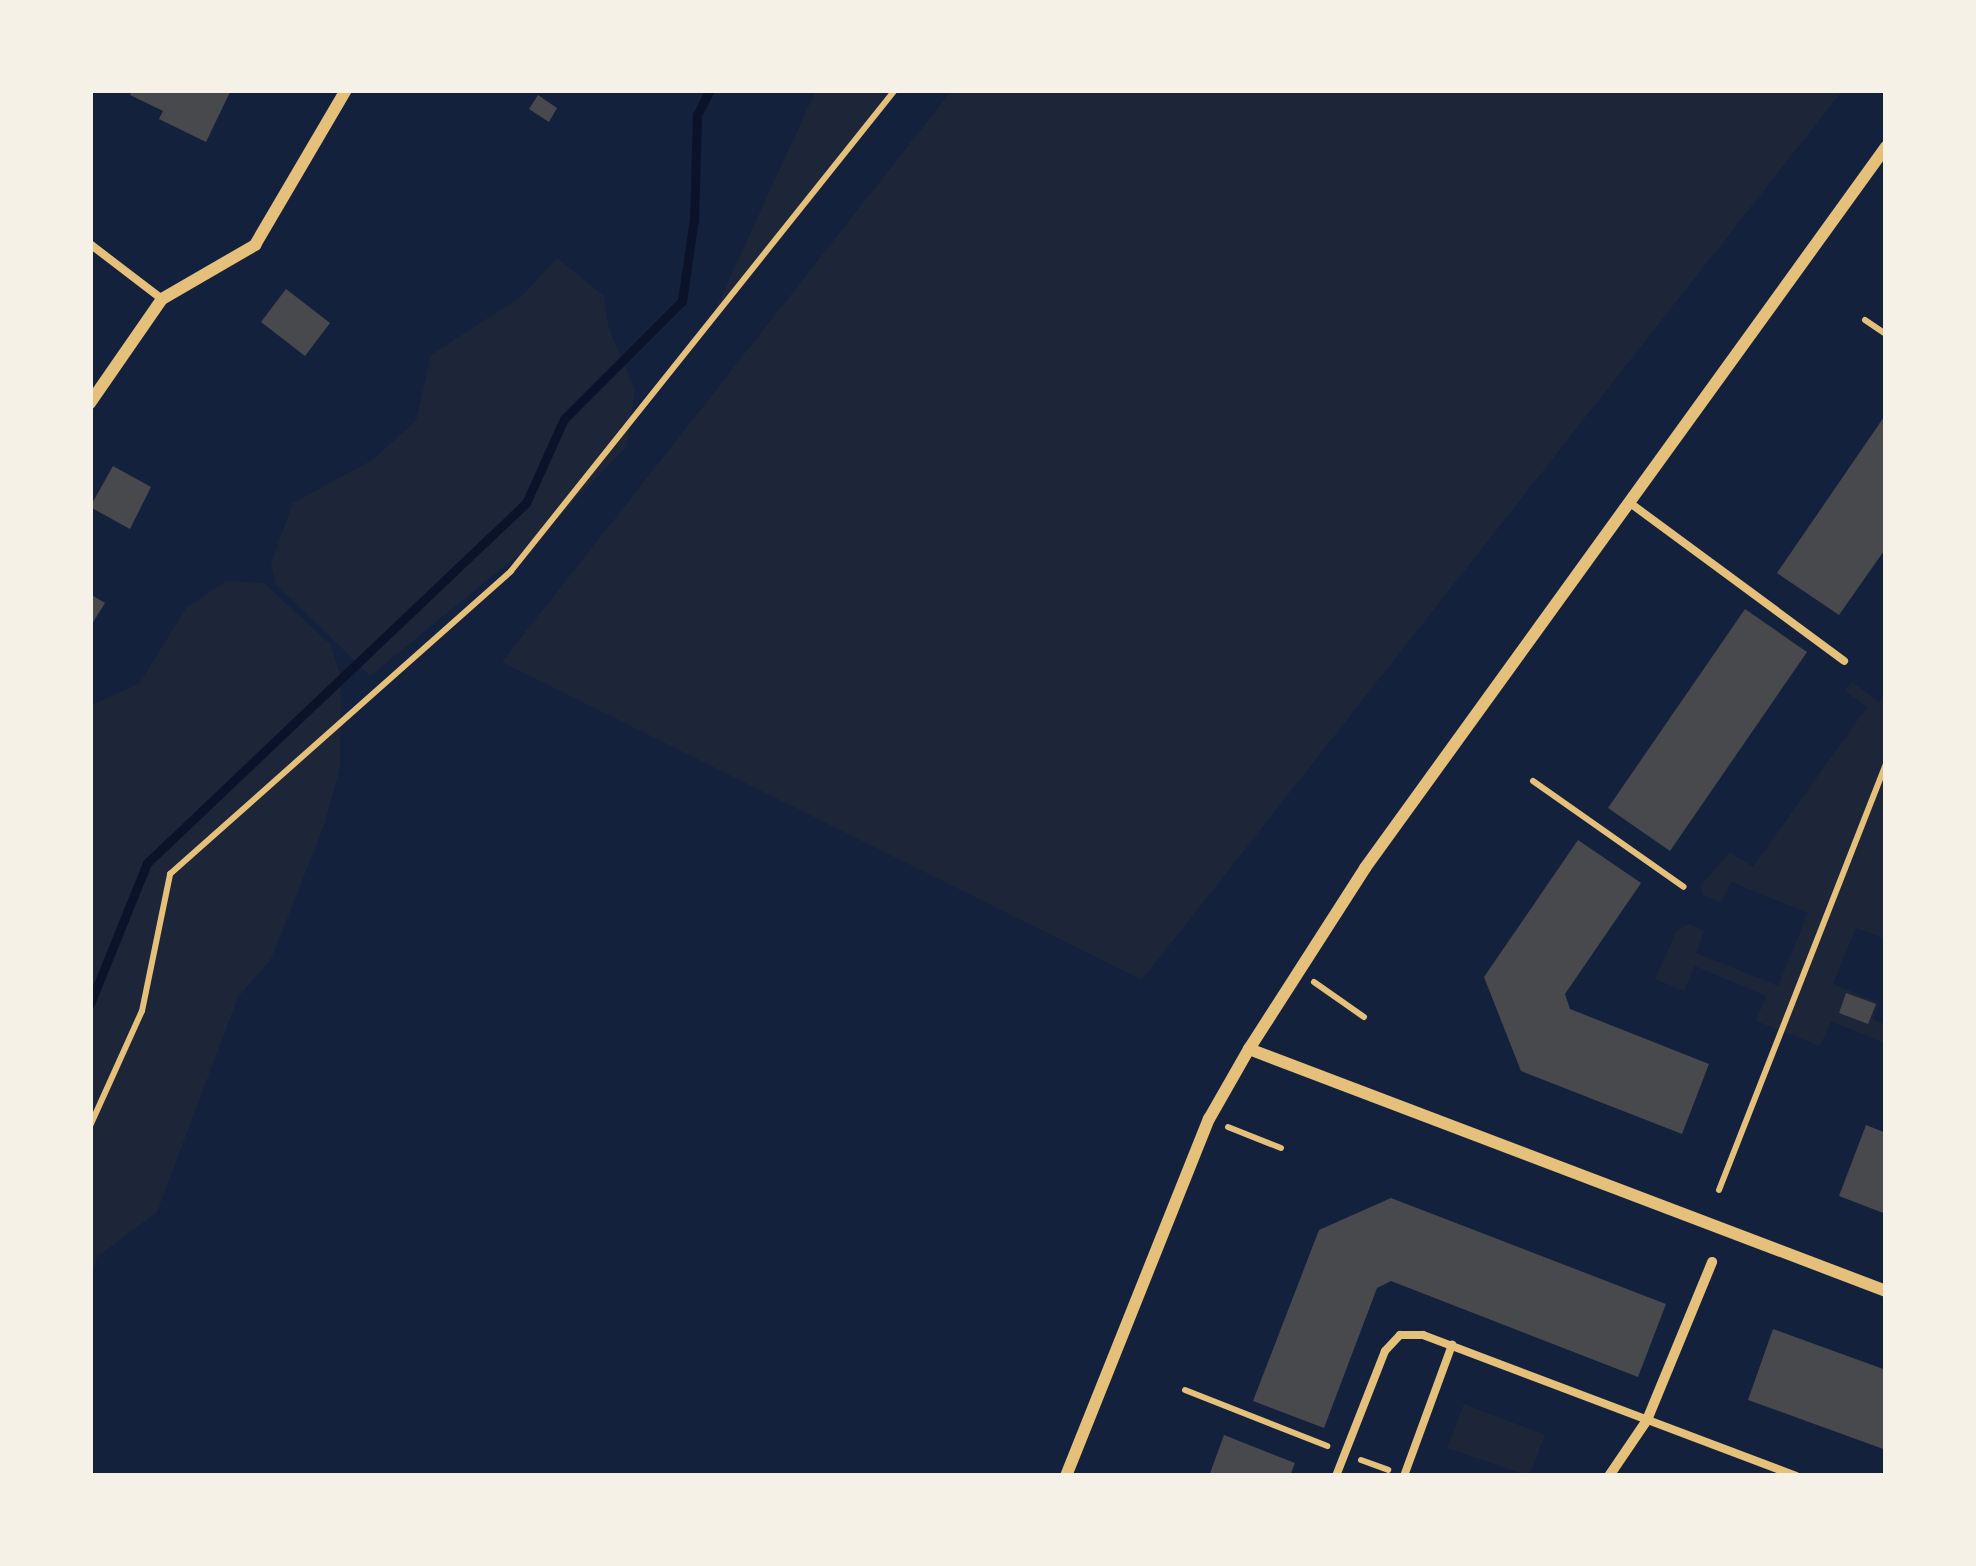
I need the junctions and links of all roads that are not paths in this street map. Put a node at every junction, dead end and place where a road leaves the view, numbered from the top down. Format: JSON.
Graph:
{"nodes":[{"id":1,"x":346,"y":90,"type":"edge"},
{"id":2,"x":1886,"y":147,"type":"edge"},
{"id":3,"x":90,"y":244,"type":"edge"},
{"id":4,"x":162,"y":299,"type":"junction"},
{"id":5,"x":90,"y":403,"type":"edge"},
{"id":6,"x":1629,"y":502,"type":"junction"},
{"id":7,"x":1844,"y":661,"type":"dead end"},
{"id":8,"x":1249,"y":1049,"type":"junction"},
{"id":9,"x":1712,"y":1262,"type":"dead end"},
{"id":10,"x":1886,"y":1291,"type":"edge"},
{"id":11,"x":1452,"y":1345,"type":"junction"},
{"id":12,"x":1647,"y":1420,"type":"junction"},
{"id":13,"x":1781,"y":1473,"type":"edge"},
{"id":14,"x":1066,"y":1476,"type":"edge"},
{"id":15,"x":1336,"y":1476,"type":"edge"},
{"id":16,"x":1403,"y":1476,"type":"edge"},
{"id":17,"x":1609,"y":1476,"type":"edge"},
{"id":18,"x":1796,"y":1476,"type":"edge"}],
"edges":[{"from":1,"to":4,"type":"street"},
{"from":2,"to":6,"type":"street"},
{"from":3,"to":4,"type":"lane"},
{"from":4,"to":5,"type":"street"},
{"from":6,"to":7,"type":"lane"},
{"from":6,"to":8,"type":"street"},
{"from":8,"to":10,"type":"street"},
{"from":8,"to":14,"type":"street"},
{"from":9,"to":12,"type":"street"},
{"from":11,"to":12,"type":"lane"},
{"from":11,"to":15,"type":"lane"},
{"from":11,"to":16,"type":"lane"},
{"from":12,"to":13,"type":"lane"},
{"from":12,"to":17,"type":"street"},
{"from":13,"to":18,"type":"lane"}]}
